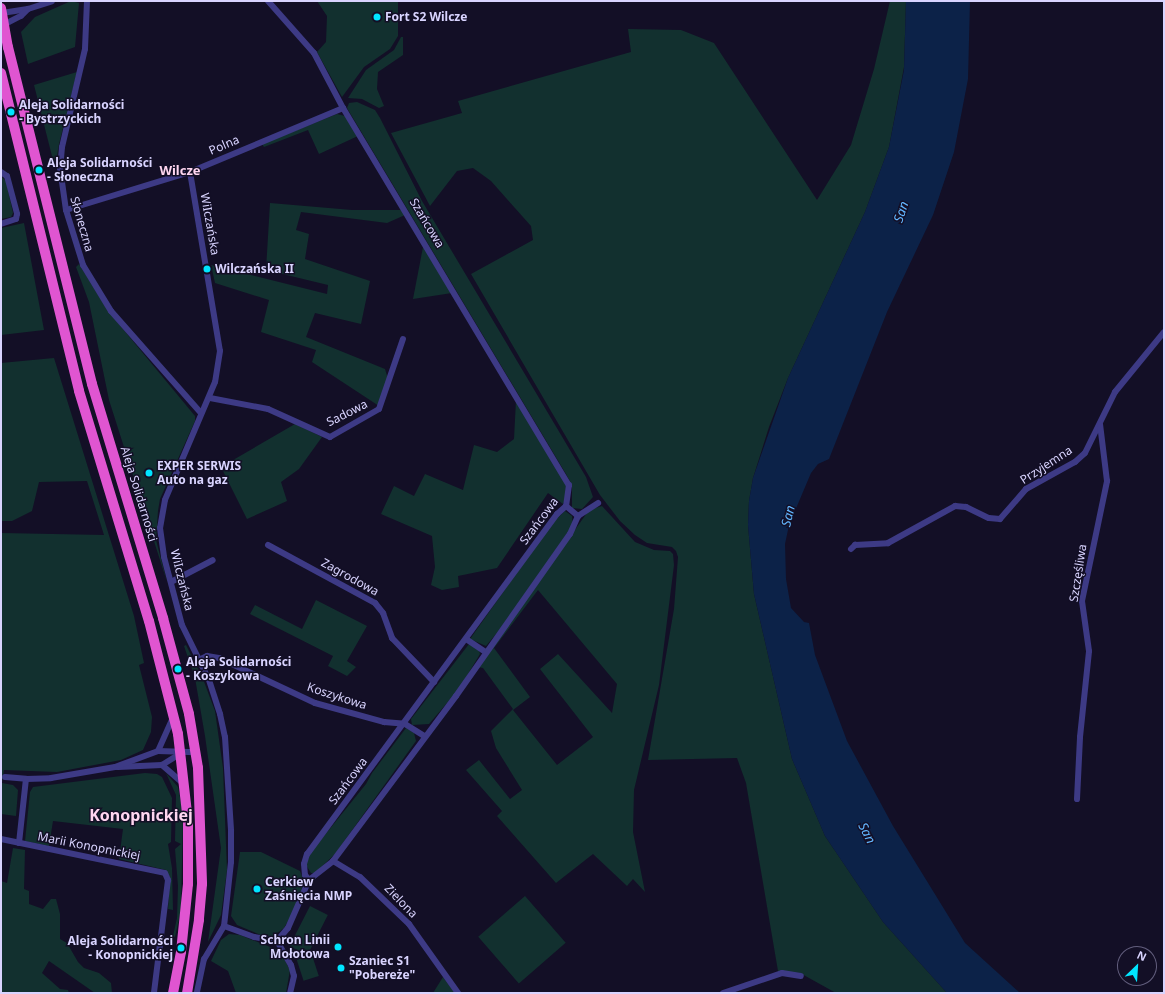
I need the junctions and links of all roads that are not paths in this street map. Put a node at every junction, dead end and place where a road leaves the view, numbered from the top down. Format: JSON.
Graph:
{"nodes":[{"id":1,"x":52,"y":1,"type":"edge"},
{"id":2,"x":87,"y":1,"type":"edge"},
{"id":3,"x":268,"y":1,"type":"edge"},
{"id":4,"x":28,"y":9,"type":"junction"},
{"id":5,"x":2,"y":11,"type":"edge"},
{"id":6,"x":3,"y":24,"type":"junction"},
{"id":7,"x":1,"y":73,"type":"edge"},
{"id":8,"x":343,"y":108,"type":"junction"},
{"id":9,"x":1,"y":172,"type":"edge"},
{"id":10,"x":190,"y":172,"type":"junction"},
{"id":11,"x":66,"y":210,"type":"junction"},
{"id":12,"x":1,"y":224,"type":"edge"},
{"id":13,"x":1164,"y":332,"type":"edge"},
{"id":14,"x":403,"y":339,"type":"dead end"},
{"id":15,"x":210,"y":398,"type":"junction"},
{"id":16,"x":201,"y":413,"type":"junction"},
{"id":17,"x":1100,"y":424,"type":"junction"},
{"id":18,"x":598,"y":503,"type":"dead end"},
{"id":19,"x":566,"y":506,"type":"junction"},
{"id":20,"x":578,"y":516,"type":"junction"},
{"id":21,"x":268,"y":545,"type":"dead end"},
{"id":22,"x":851,"y":549,"type":"dead end"},
{"id":23,"x":213,"y":560,"type":"dead end"},
{"id":24,"x":171,"y":582,"type":"junction"},
{"id":25,"x":466,"y":639,"type":"junction"},
{"id":26,"x":485,"y":652,"type":"junction"},
{"id":27,"x":199,"y":660,"type":"junction"},
{"id":28,"x":434,"y":682,"type":"junction"},
{"id":29,"x":173,"y":717,"type":"junction"},
{"id":30,"x":405,"y":724,"type":"junction"},
{"id":31,"x":424,"y":736,"type":"junction"},
{"id":32,"x":158,"y":751,"type":"junction"},
{"id":33,"x":196,"y":752,"type":"junction"},
{"id":34,"x":182,"y":754,"type":"junction"},
{"id":35,"x":162,"y":765,"type":"junction"},
{"id":36,"x":115,"y":767,"type":"junction"},
{"id":37,"x":5,"y":777,"type":"dead end"},
{"id":38,"x":26,"y":779,"type":"junction"},
{"id":39,"x":186,"y":786,"type":"junction"},
{"id":40,"x":1077,"y":799,"type":"dead end"},
{"id":41,"x":1,"y":839,"type":"edge"},
{"id":42,"x":19,"y":843,"type":"junction"},
{"id":43,"x":333,"y":861,"type":"junction"},
{"id":44,"x":309,"y":880,"type":"junction"},
{"id":45,"x":224,"y":926,"type":"junction"},
{"id":46,"x":277,"y":941,"type":"junction"},
{"id":47,"x":801,"y":976,"type":"dead end"},
{"id":48,"x":154,"y":993,"type":"edge"},
{"id":49,"x":173,"y":993,"type":"edge"},
{"id":50,"x":187,"y":993,"type":"edge"},
{"id":51,"x":197,"y":993,"type":"edge"},
{"id":52,"x":290,"y":993,"type":"edge"},
{"id":53,"x":458,"y":993,"type":"edge"},
{"id":54,"x":723,"y":993,"type":"edge"}],
"edges":[{"from":1,"to":4,"type":"street"},
{"from":2,"to":11,"type":"street","name":"Słoneczna"},
{"from":3,"to":8,"type":"street","name":"Szańcowa"},
{"from":4,"to":5,"type":"street"},
{"from":4,"to":6,"type":"street"},
{"from":5,"to":6,"type":"highway","name":"Aleja Solidarności"},
{"from":6,"to":33,"type":"highway","name":"Aleja Solidarności"},
{"from":7,"to":29,"type":"highway"},
{"from":8,"to":10,"type":"street","name":"Polna"},
{"from":8,"to":19,"type":"street","name":"Szańcowa"},
{"from":9,"to":12,"type":"street"},
{"from":10,"to":11,"type":"street","name":"Polna"},
{"from":10,"to":15,"type":"street","name":"WiIczańska"},
{"from":11,"to":16,"type":"street","name":"Słoneczna"},
{"from":13,"to":17,"type":"street","name":"Przyjemna"},
{"from":14,"to":15,"type":"street","name":"Sadowa"},
{"from":15,"to":16,"type":"street","name":"WiIczańska"},
{"from":16,"to":24,"type":"street","name":"WiIczańska"},
{"from":17,"to":22,"type":"street","name":"Przyjemna"},
{"from":17,"to":40,"type":"street","name":"Szczęśliwa"},
{"from":18,"to":20,"type":"street"},
{"from":19,"to":20,"type":"street"},
{"from":19,"to":25,"type":"street","name":"Szańcowa"},
{"from":20,"to":26,"type":"street"},
{"from":21,"to":28,"type":"street","name":"Zagrodowa"},
{"from":23,"to":24,"type":"street"},
{"from":24,"to":27,"type":"street","name":"WiIczańska"},
{"from":25,"to":26,"type":"street"},
{"from":25,"to":28,"type":"street","name":"Szańcowa"},
{"from":26,"to":31,"type":"street"},
{"from":27,"to":30,"type":"street","name":"Koszykowa"},
{"from":27,"to":45,"type":"street","name":"WiIczańska"},
{"from":28,"to":30,"type":"street","name":"Szańcowa"},
{"from":29,"to":32,"type":"street"},
{"from":29,"to":34,"type":"highway"},
{"from":30,"to":31,"type":"street","name":"Koszykowa"},
{"from":30,"to":44,"type":"street","name":"Szańcowa"},
{"from":31,"to":43,"type":"street"},
{"from":32,"to":34,"type":"street"},
{"from":32,"to":36,"type":"street"},
{"from":33,"to":34,"type":"street"},
{"from":33,"to":50,"type":"highway","name":"Aleja Solidarności"},
{"from":34,"to":35,"type":"street"},
{"from":34,"to":39,"type":"highway"},
{"from":35,"to":36,"type":"street"},
{"from":35,"to":39,"type":"street"},
{"from":36,"to":38,"type":"street"},
{"from":37,"to":38,"type":"street"},
{"from":38,"to":42,"type":"street"},
{"from":39,"to":49,"type":"highway"},
{"from":41,"to":42,"type":"street","name":"Marii Konopnickiej"},
{"from":42,"to":48,"type":"street","name":"Marii Konopnickiej"},
{"from":43,"to":44,"type":"street"},
{"from":43,"to":53,"type":"street","name":"Zielona"},
{"from":44,"to":46,"type":"street"},
{"from":45,"to":46,"type":"street"},
{"from":45,"to":51,"type":"street","name":"WiIczańska"},
{"from":46,"to":52,"type":"street"},
{"from":47,"to":54,"type":"street"}]}
